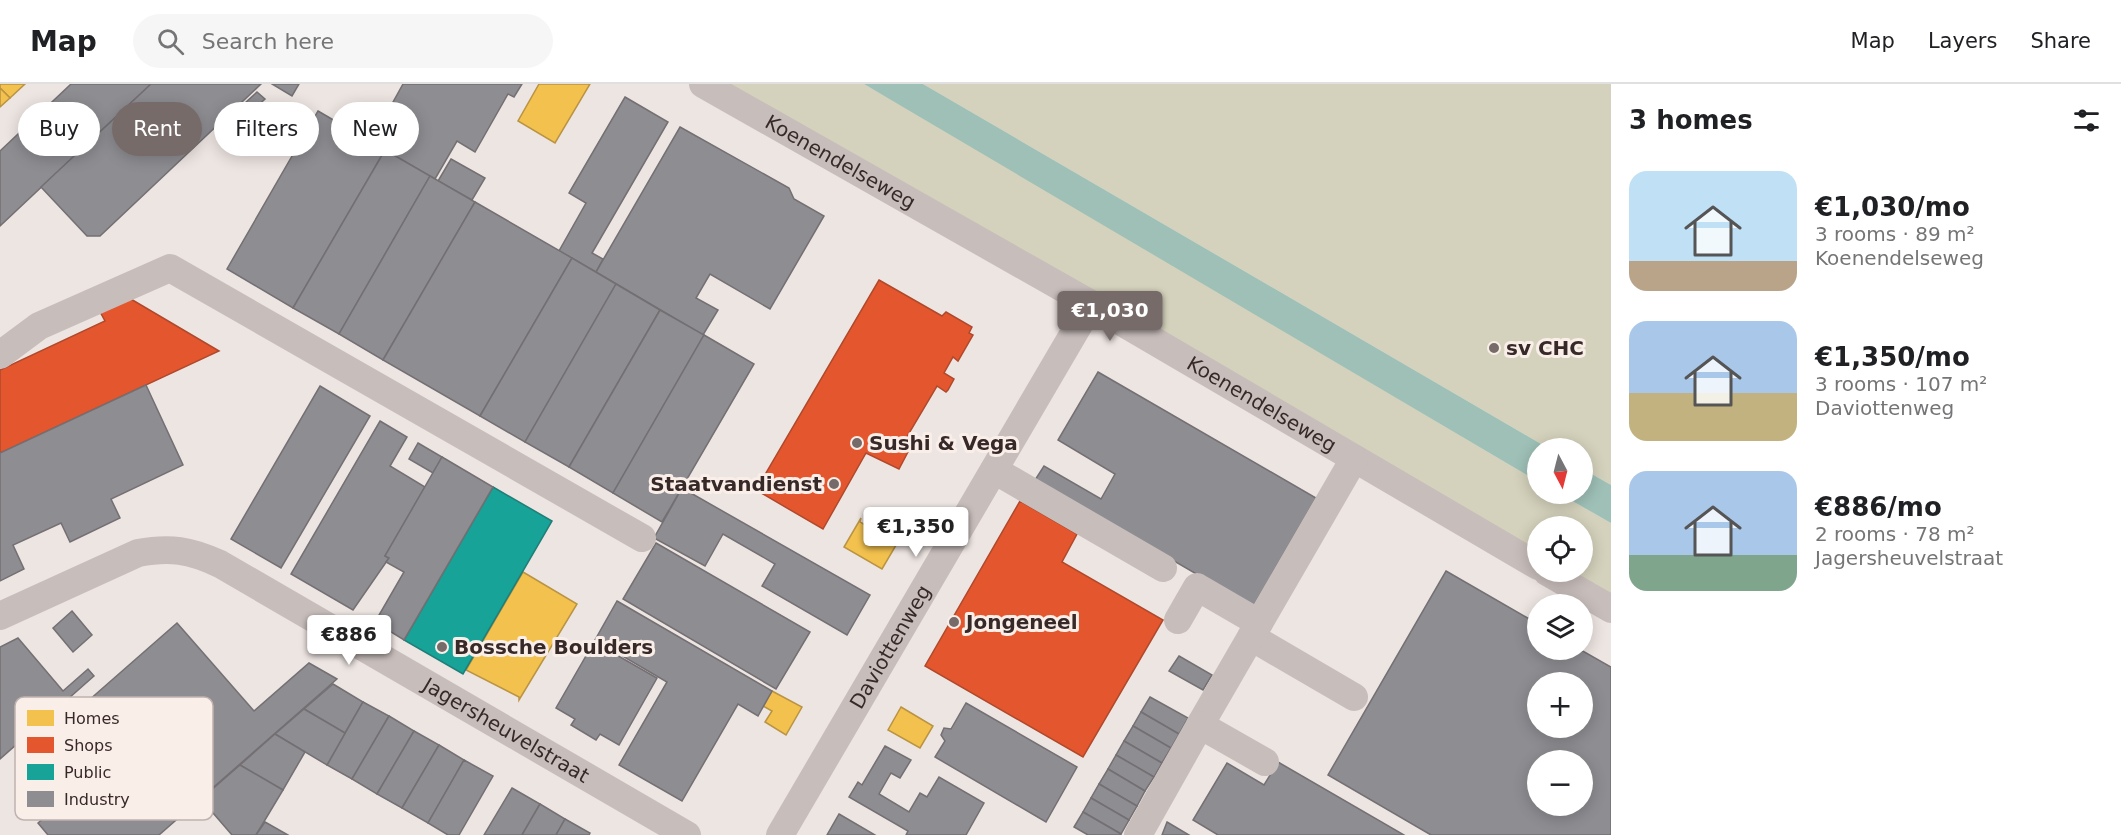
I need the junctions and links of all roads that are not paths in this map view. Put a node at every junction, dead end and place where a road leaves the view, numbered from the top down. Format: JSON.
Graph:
{"nodes":[{"id":1,"x":703,"y":84,"type":"edge"},
{"id":2,"x":1091,"y":304,"type":"junction"},
{"id":3,"x":0,"y":356,"type":"edge"},
{"id":4,"x":1354,"y":459,"type":"junction"},
{"id":5,"x":994,"y":470,"type":"junction"},
{"id":6,"x":642,"y":538,"type":"dead end"},
{"id":7,"x":1527,"y":560,"type":"edge"},
{"id":8,"x":1163,"y":568,"type":"dead end"},
{"id":9,"x":1564,"y":582,"type":"edge"},
{"id":10,"x":1611,"y":609,"type":"edge"},
{"id":11,"x":0,"y":616,"type":"edge"},
{"id":12,"x":1178,"y":620,"type":"dead end"},
{"id":13,"x":1255,"y":630,"type":"junction"},
{"id":14,"x":1354,"y":697,"type":"dead end"},
{"id":15,"x":1200,"y":725,"type":"junction"},
{"id":16,"x":1265,"y":762,"type":"dead end"},
{"id":17,"x":687,"y":835,"type":"edge"},
{"id":18,"x":780,"y":835,"type":"edge"},
{"id":19,"x":1138,"y":835,"type":"edge"}],
"edges":[{"from":1,"to":2,"type":"street","name":"Koenendelseweg"},
{"from":2,"to":4,"type":"street","name":"Koenendelseweg"},
{"from":2,"to":5,"type":"street","name":"Daviottenweg"},
{"from":3,"to":6,"type":"street"},
{"from":4,"to":7,"type":"street","name":"Koenendelseweg"},
{"from":4,"to":13,"type":"street"},
{"from":5,"to":8,"type":"street"},
{"from":5,"to":18,"type":"street","name":"Daviottenweg"},
{"from":9,"to":10,"type":"street"},
{"from":11,"to":17,"type":"street","name":"Jagersheuvelstraat"},
{"from":12,"to":13,"type":"street"},
{"from":13,"to":14,"type":"street"},
{"from":13,"to":15,"type":"street"},
{"from":15,"to":16,"type":"street"},
{"from":15,"to":19,"type":"street"}]}
